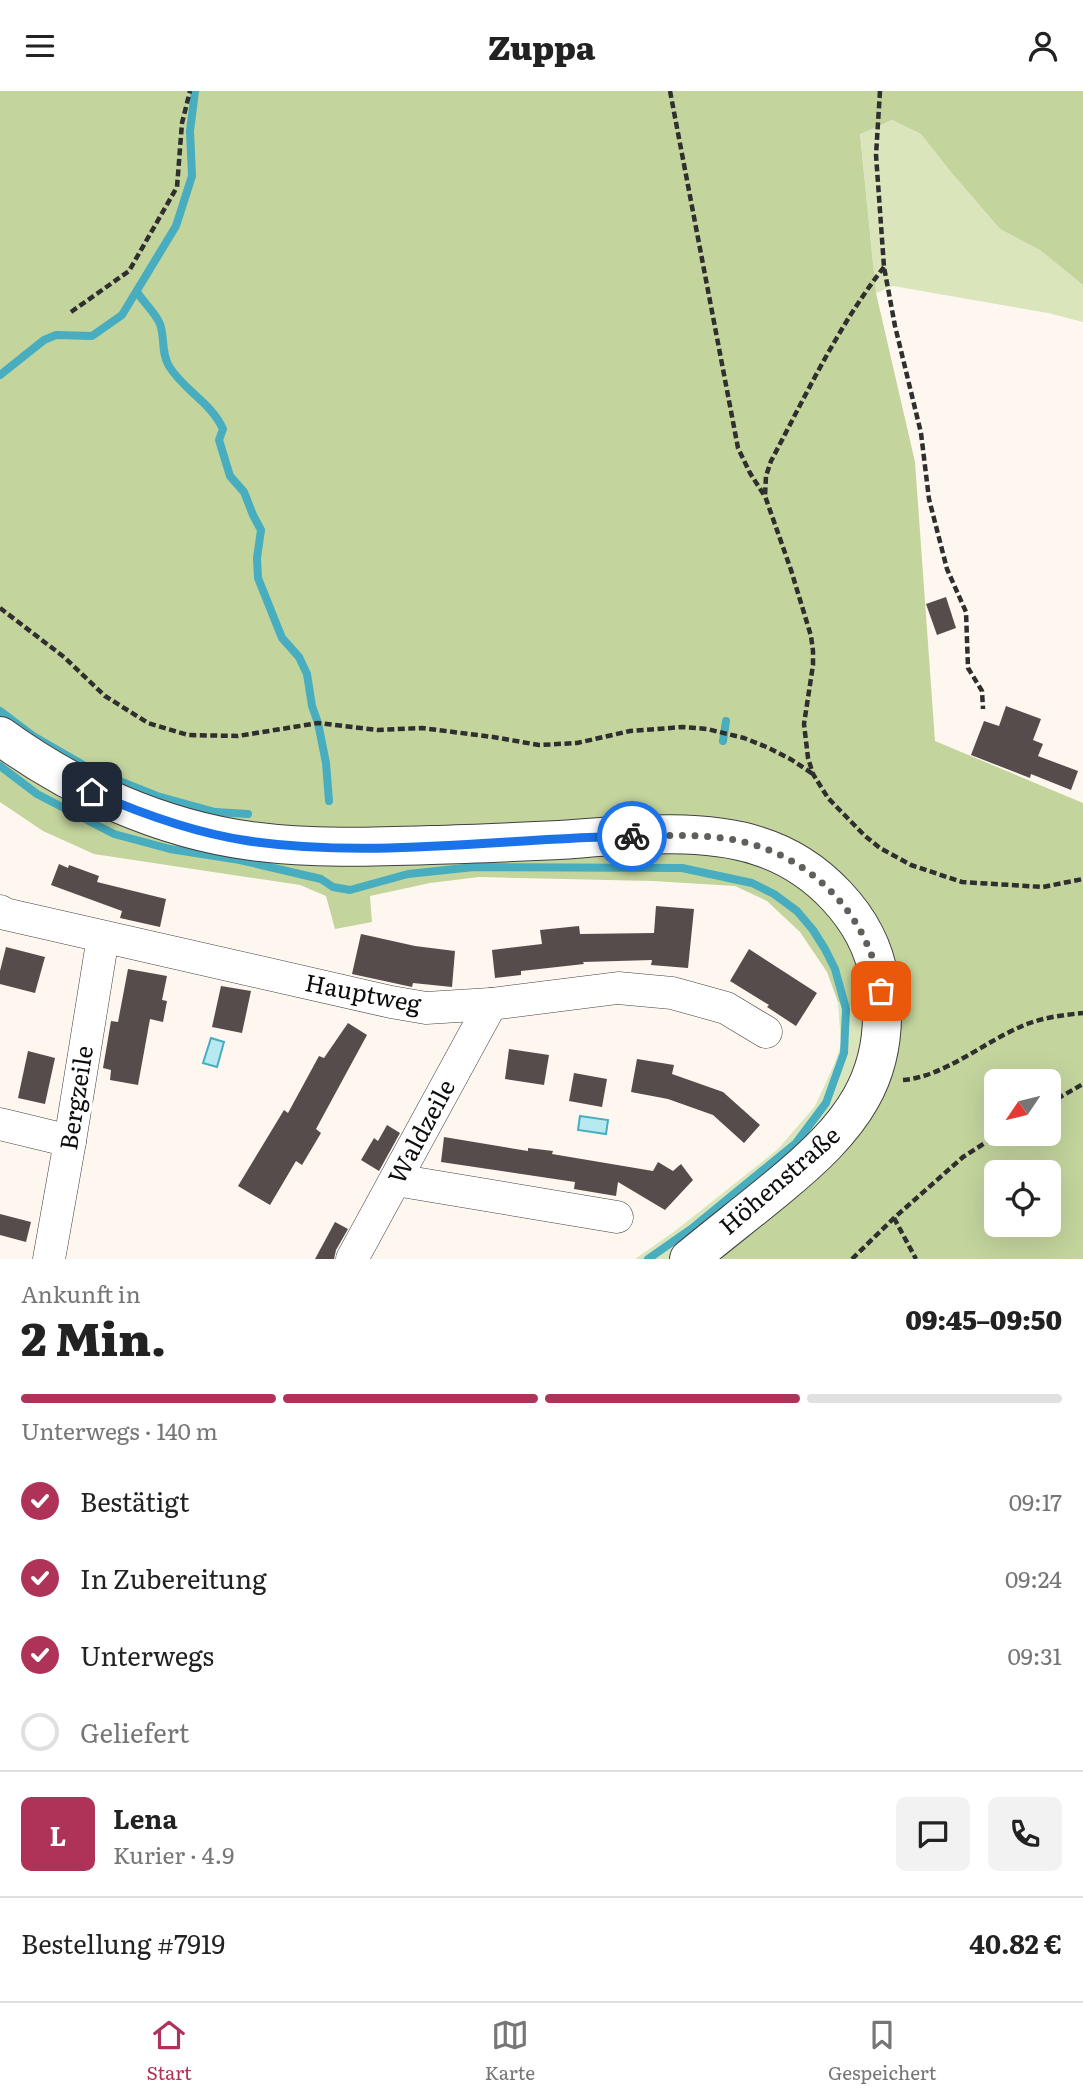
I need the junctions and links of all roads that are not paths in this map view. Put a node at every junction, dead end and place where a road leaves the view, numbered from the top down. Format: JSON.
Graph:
{"nodes":[{"id":1,"x":0,"y":736,"type":"edge"},
{"id":2,"x":0,"y":911,"type":"edge"},
{"id":3,"x":103,"y":937,"type":"junction"},
{"id":4,"x":491,"y":1004,"type":"junction"},
{"id":5,"x":766,"y":1032,"type":"dead end"},
{"id":6,"x":0,"y":1123,"type":"edge"},
{"id":7,"x":70,"y":1141,"type":"junction"},
{"id":8,"x":396,"y":1180,"type":"junction"},
{"id":9,"x":617,"y":1217,"type":"dead end"},
{"id":10,"x":49,"y":1259,"type":"edge"},
{"id":11,"x":352,"y":1259,"type":"edge"},
{"id":12,"x":689,"y":1259,"type":"edge"}],
"edges":[{"from":1,"to":12,"type":"street","name":"Höhenstraße"},
{"from":2,"to":3,"type":"street","name":"Hauptweg"},
{"from":3,"to":4,"type":"street","name":"Hauptweg"},
{"from":3,"to":7,"type":"street","name":"Bergzeile"},
{"from":4,"to":5,"type":"street","name":"Hauptweg"},
{"from":4,"to":8,"type":"street","name":"Waldzeile"},
{"from":6,"to":7,"type":"street"},
{"from":7,"to":10,"type":"street","name":"Bergzeile"},
{"from":8,"to":9,"type":"street"},
{"from":8,"to":11,"type":"street","name":"Waldzeile"}]}
